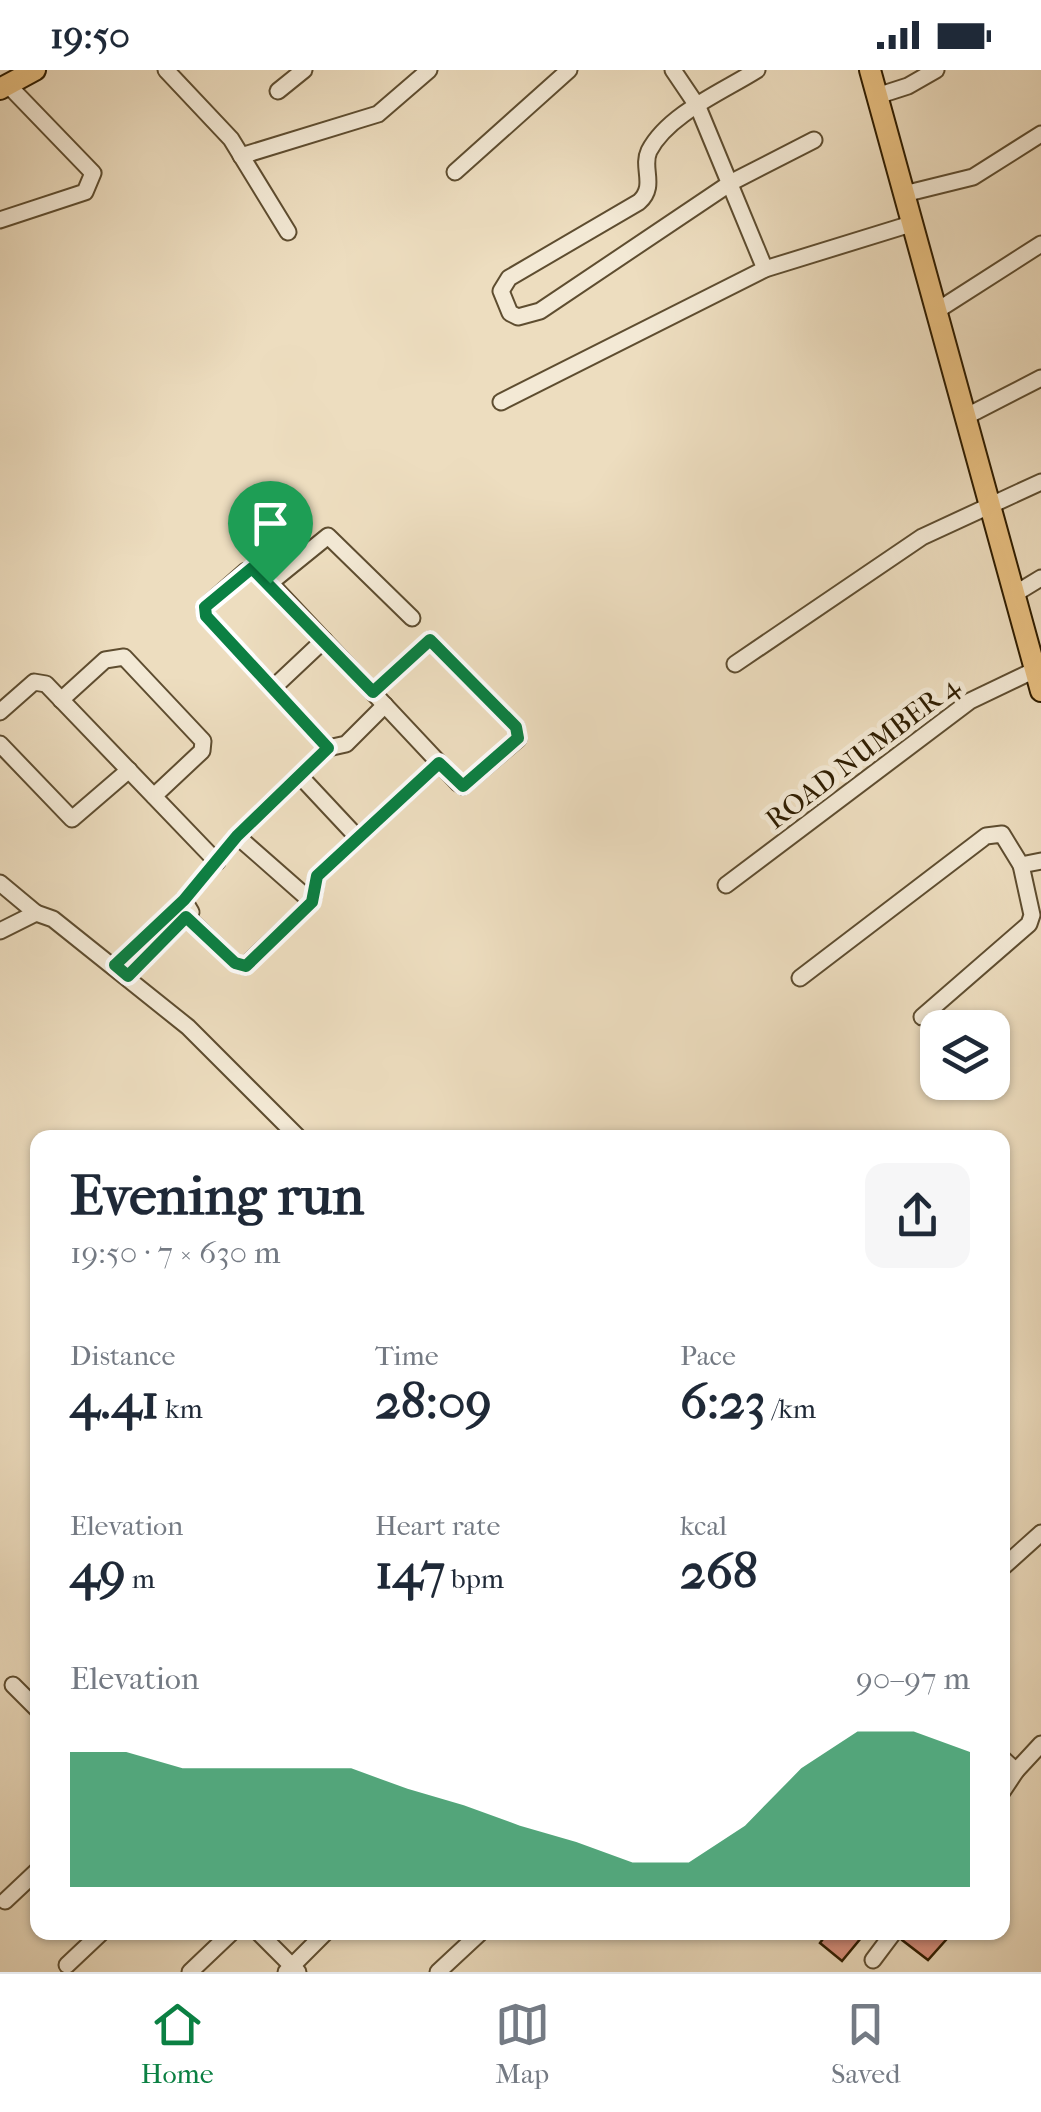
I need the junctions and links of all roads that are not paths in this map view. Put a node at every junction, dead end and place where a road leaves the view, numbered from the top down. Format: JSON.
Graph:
{"nodes":[{"id":1,"x":34,"y":70,"type":"edge"},
{"id":2,"x":166,"y":70,"type":"edge"},
{"id":3,"x":304,"y":70,"type":"edge"},
{"id":4,"x":429,"y":70,"type":"edge"},
{"id":5,"x":568,"y":70,"type":"edge"},
{"id":6,"x":673,"y":70,"type":"edge"},
{"id":7,"x":757,"y":70,"type":"edge"},
{"id":8,"x":870,"y":70,"type":"edge"},
{"id":9,"x":936,"y":70,"type":"edge"},
{"id":10,"x":5,"y":88,"type":"edge"},
{"id":11,"x":278,"y":91,"type":"dead end"},
{"id":12,"x":877,"y":96,"type":"junction"},
{"id":13,"x":698,"y":107,"type":"junction"},
{"id":14,"x":1041,"y":134,"type":"edge"},
{"id":15,"x":814,"y":140,"type":"dead end"},
{"id":16,"x":241,"y":156,"type":"junction"},
{"id":17,"x":455,"y":172,"type":"dead end"},
{"id":18,"x":732,"y":182,"type":"junction"},
{"id":19,"x":904,"y":194,"type":"junction"},
{"id":20,"x":0,"y":220,"type":"edge"},
{"id":21,"x":914,"y":223,"type":"junction"},
{"id":22,"x":288,"y":232,"type":"dead end"},
{"id":23,"x":1041,"y":244,"type":"edge"},
{"id":24,"x":765,"y":269,"type":"junction"},
{"id":25,"x":938,"y":310,"type":"junction"},
{"id":26,"x":1041,"y":378,"type":"edge"},
{"id":27,"x":501,"y":402,"type":"dead end"},
{"id":28,"x":966,"y":416,"type":"junction"},
{"id":29,"x":1041,"y":482,"type":"edge"},
{"id":30,"x":992,"y":502,"type":"junction"},
{"id":31,"x":1041,"y":578,"type":"edge"},
{"id":32,"x":270,"y":583,"type":"junction"},
{"id":33,"x":1013,"y":596,"type":"junction"},
{"id":34,"x":412,"y":618,"type":"dead end"},
{"id":35,"x":324,"y":640,"type":"junction"},
{"id":36,"x":736,"y":664,"type":"dead end"},
{"id":37,"x":1038,"y":668,"type":"edge"},
{"id":38,"x":272,"y":688,"type":"junction"},
{"id":39,"x":1041,"y":691,"type":"edge"},
{"id":40,"x":373,"y":692,"type":"junction"},
{"id":41,"x":61,"y":700,"type":"junction"},
{"id":42,"x":385,"y":706,"type":"junction"},
{"id":43,"x":0,"y":712,"type":"edge"},
{"id":44,"x":0,"y":744,"type":"edge"},
{"id":45,"x":328,"y":748,"type":"junction"},
{"id":46,"x":439,"y":763,"type":"junction"},
{"id":47,"x":129,"y":770,"type":"junction"},
{"id":48,"x":300,"y":776,"type":"junction"},
{"id":49,"x":154,"y":796,"type":"junction"},
{"id":50,"x":237,"y":836,"type":"junction"},
{"id":51,"x":358,"y":838,"type":"junction"},
{"id":52,"x":217,"y":862,"type":"junction"},
{"id":53,"x":1041,"y":862,"type":"edge"},
{"id":54,"x":1021,"y":864,"type":"junction"},
{"id":55,"x":0,"y":883,"type":"edge"},
{"id":56,"x":726,"y":886,"type":"dead end"},
{"id":57,"x":184,"y":900,"type":"junction"},
{"id":58,"x":312,"y":902,"type":"junction"},
{"id":59,"x":36,"y":913,"type":"junction"},
{"id":60,"x":186,"y":917,"type":"junction"},
{"id":61,"x":0,"y":931,"type":"edge"},
{"id":62,"x":121,"y":970,"type":"junction"},
{"id":63,"x":800,"y":978,"type":"dead end"},
{"id":64,"x":930,"y":1010,"type":"edge"},
{"id":65,"x":291,"y":1130,"type":"edge"},
{"id":66,"x":1041,"y":1533,"type":"edge"},
{"id":67,"x":1010,"y":1561,"type":"edge"},
{"id":68,"x":12,"y":1685,"type":"dead end"},
{"id":69,"x":30,"y":1702,"type":"edge"},
{"id":70,"x":1041,"y":1744,"type":"edge"},
{"id":71,"x":1010,"y":1765,"type":"edge"},
{"id":72,"x":1016,"y":1771,"type":"junction"},
{"id":73,"x":1010,"y":1780,"type":"edge"},
{"id":74,"x":30,"y":1877,"type":"edge"},
{"id":75,"x":4,"y":1901,"type":"dead end"},
{"id":76,"x":94,"y":1940,"type":"edge"},
{"id":77,"x":224,"y":1940,"type":"edge"},
{"id":78,"x":265,"y":1940,"type":"edge"},
{"id":79,"x":319,"y":1940,"type":"edge"},
{"id":80,"x":472,"y":1940,"type":"edge"},
{"id":81,"x":888,"y":1940,"type":"edge"},
{"id":82,"x":872,"y":1960,"type":"dead end"},
{"id":83,"x":67,"y":1966,"type":"dead end"},
{"id":84,"x":292,"y":1970,"type":"edge"},
{"id":85,"x":190,"y":1972,"type":"edge"},
{"id":86,"x":438,"y":1972,"type":"edge"}],
"edges":[{"from":1,"to":10,"type":"main road"},
{"from":2,"to":16,"type":"street"},
{"from":3,"to":11,"type":"street"},
{"from":4,"to":16,"type":"street"},
{"from":5,"to":17,"type":"street"},
{"from":6,"to":13,"type":"street"},
{"from":7,"to":13,"type":"street"},
{"from":8,"to":12,"type":"main road"},
{"from":9,"to":12,"type":"street"},
{"from":10,"to":20,"type":"street"},
{"from":12,"to":19,"type":"main road"},
{"from":13,"to":18,"type":"street"},
{"from":13,"to":18,"type":"street"},
{"from":14,"to":19,"type":"street"},
{"from":15,"to":18,"type":"street"},
{"from":16,"to":22,"type":"street"},
{"from":18,"to":24,"type":"street"},
{"from":19,"to":21,"type":"main road"},
{"from":21,"to":24,"type":"street"},
{"from":21,"to":25,"type":"main road"},
{"from":23,"to":25,"type":"street"},
{"from":24,"to":27,"type":"street"},
{"from":25,"to":28,"type":"main road"},
{"from":26,"to":28,"type":"street"},
{"from":28,"to":30,"type":"main road"},
{"from":29,"to":30,"type":"street"},
{"from":30,"to":33,"type":"main road"},
{"from":30,"to":36,"type":"street"},
{"from":31,"to":33,"type":"street"},
{"from":32,"to":34,"type":"street"},
{"from":32,"to":35,"type":"street"},
{"from":32,"to":38,"type":"street"},
{"from":33,"to":37,"type":"main road"},
{"from":35,"to":38,"type":"street"},
{"from":35,"to":40,"type":"street"},
{"from":37,"to":39,"type":"main road"},
{"from":37,"to":56,"type":"street","name":"ROAD NUMBER 4"},
{"from":38,"to":45,"type":"street"},
{"from":40,"to":42,"type":"street"},
{"from":40,"to":46,"type":"street"},
{"from":41,"to":43,"type":"street"},
{"from":41,"to":47,"type":"street"},
{"from":41,"to":49,"type":"street"},
{"from":42,"to":45,"type":"street"},
{"from":42,"to":46,"type":"street"},
{"from":44,"to":47,"type":"street"},
{"from":45,"to":48,"type":"street"},
{"from":46,"to":51,"type":"street"},
{"from":47,"to":49,"type":"street"},
{"from":48,"to":50,"type":"street"},
{"from":48,"to":51,"type":"street"},
{"from":49,"to":52,"type":"street"},
{"from":50,"to":52,"type":"street"},
{"from":50,"to":58,"type":"street"},
{"from":51,"to":58,"type":"street"},
{"from":52,"to":57,"type":"street"},
{"from":53,"to":54,"type":"street"},
{"from":54,"to":63,"type":"street"},
{"from":54,"to":64,"type":"street"},
{"from":55,"to":59,"type":"street"},
{"from":57,"to":60,"type":"street"},
{"from":57,"to":62,"type":"street"},
{"from":58,"to":60,"type":"street"},
{"from":59,"to":61,"type":"street"},
{"from":59,"to":62,"type":"street"},
{"from":60,"to":62,"type":"street"},
{"from":62,"to":65,"type":"street"},
{"from":66,"to":67,"type":"street"},
{"from":68,"to":69,"type":"street"},
{"from":70,"to":72,"type":"street"},
{"from":71,"to":72,"type":"street"},
{"from":72,"to":73,"type":"street"},
{"from":74,"to":75,"type":"street"},
{"from":76,"to":83,"type":"street"},
{"from":77,"to":85,"type":"street"},
{"from":78,"to":84,"type":"street"},
{"from":79,"to":84,"type":"street"},
{"from":80,"to":86,"type":"street"},
{"from":81,"to":82,"type":"street"}]}
